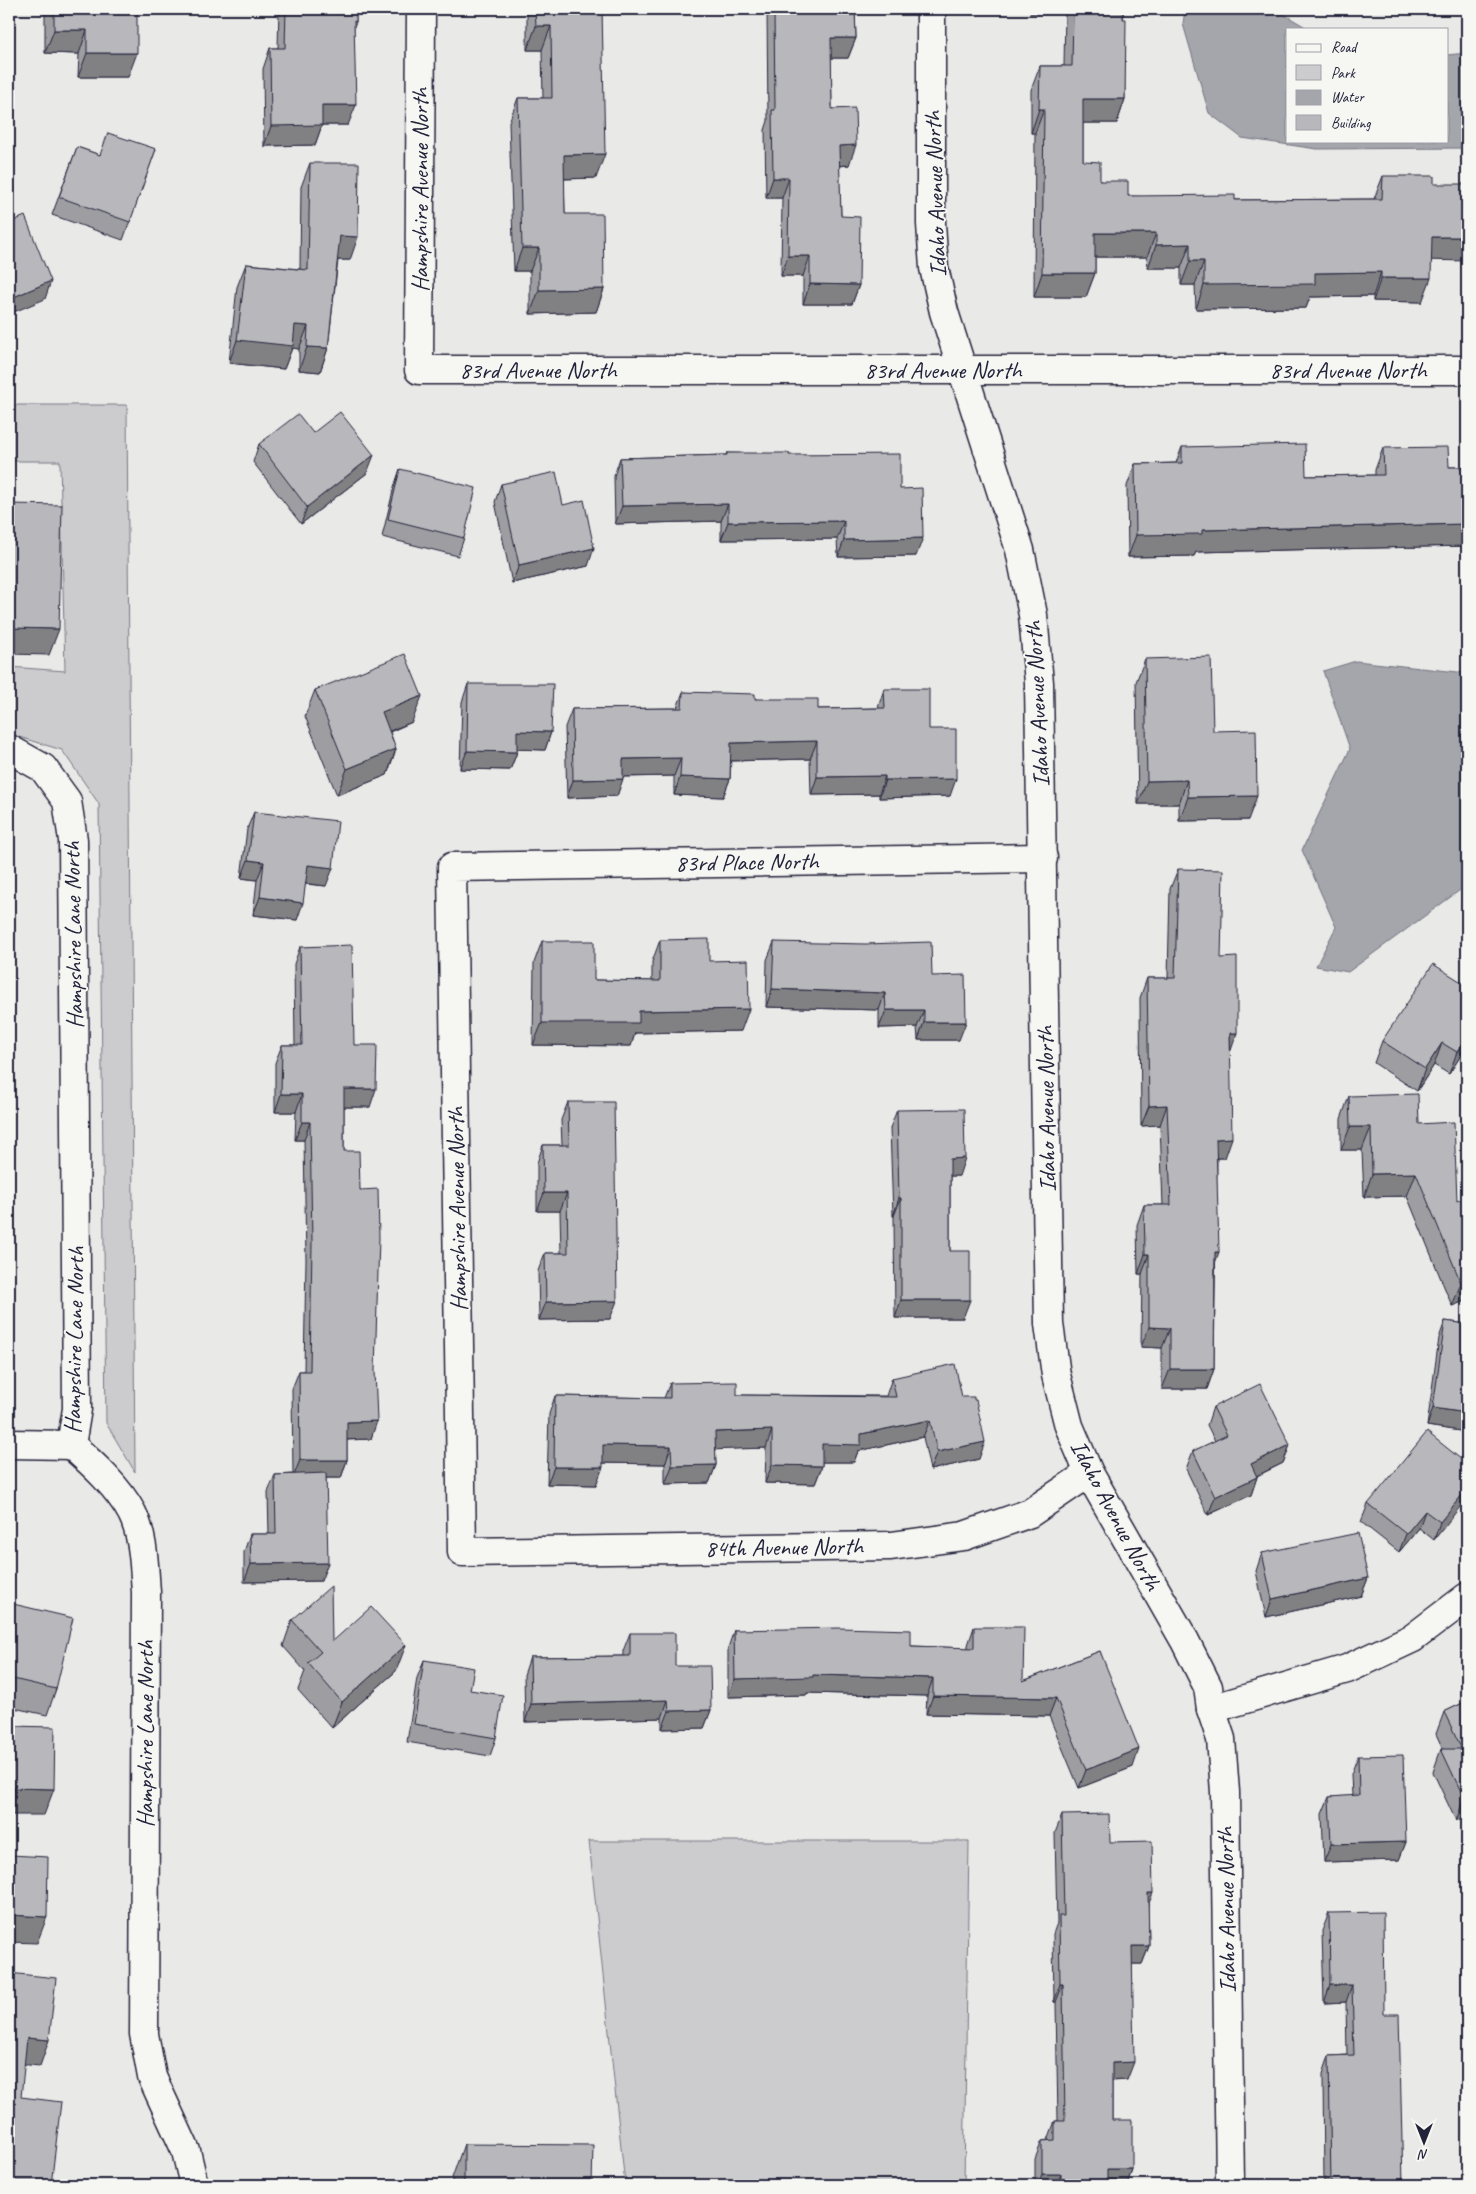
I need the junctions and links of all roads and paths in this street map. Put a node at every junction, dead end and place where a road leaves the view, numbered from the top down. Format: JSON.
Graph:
{"nodes":[{"id":1,"x":422,"y":9,"type":"edge"},
{"id":2,"x":931,"y":9,"type":"edge"},
{"id":3,"x":419,"y":370,"type":"joint"},
{"id":4,"x":963,"y":370,"type":"junction"},
{"id":5,"x":1467,"y":370,"type":"edge"},
{"id":6,"x":9,"y":749,"type":"edge"},
{"id":7,"x":1043,"y":858,"type":"junction"},
{"id":8,"x":452,"y":867,"type":"joint"},
{"id":9,"x":9,"y":1444,"type":"edge"},
{"id":10,"x":71,"y":1445,"type":"junction"},
{"id":11,"x":1089,"y":1473,"type":"junction"},
{"id":12,"x":462,"y":1552,"type":"joint"},
{"id":13,"x":1467,"y":1597,"type":"edge"},
{"id":14,"x":1211,"y":1709,"type":"junction"},
{"id":15,"x":194,"y":2185,"type":"edge"},
{"id":16,"x":1230,"y":2185,"type":"edge"}],
"edges":[{"from":1,"to":3,"type":"street","name":"Hampshire Avenue North"},
{"from":2,"to":4,"type":"street","name":"Idaho Avenue North"},
{"from":3,"to":4,"type":"street","name":"83rd Avenue North"},
{"from":4,"to":5,"type":"street","name":"83rd Avenue North"},
{"from":4,"to":7,"type":"street","name":"Idaho Avenue North"},
{"from":6,"to":10,"type":"street","name":"Hampshire Lane North"},
{"from":7,"to":8,"type":"street","name":"83rd Place North"},
{"from":7,"to":11,"type":"street","name":"Idaho Avenue North"},
{"from":8,"to":12,"type":"street","name":"Hampshire Avenue North"},
{"from":9,"to":10,"type":"street"},
{"from":10,"to":15,"type":"street","name":"Hampshire Lane North"},
{"from":11,"to":12,"type":"street","name":"84th Avenue North"},
{"from":11,"to":14,"type":"street","name":"Idaho Avenue North"},
{"from":13,"to":14,"type":"street"},
{"from":14,"to":16,"type":"street","name":"Idaho Avenue North"}]}
